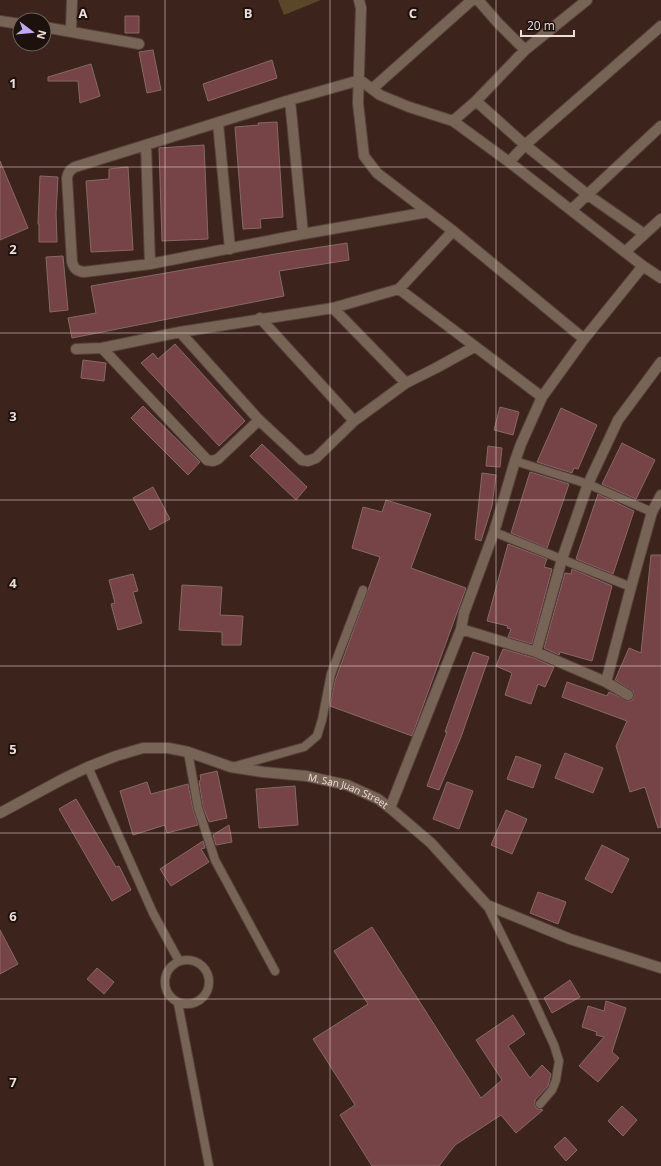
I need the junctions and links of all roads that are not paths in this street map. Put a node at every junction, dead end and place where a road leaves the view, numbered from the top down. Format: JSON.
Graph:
{"nodes":[{"id":1,"x":72,"y":0,"type":"edge"},
{"id":2,"x":369,"y":0,"type":"edge"},
{"id":3,"x":472,"y":0,"type":"edge"},
{"id":4,"x":478,"y":0,"type":"edge"},
{"id":5,"x":587,"y":0,"type":"edge"},
{"id":6,"x":360,"y":4,"type":"edge"},
{"id":7,"x":0,"y":21,"type":"edge"},
{"id":8,"x":12,"y":23,"type":"edge"},
{"id":9,"x":661,"y":26,"type":"edge"},
{"id":10,"x":52,"y":28,"type":"edge"},
{"id":11,"x":71,"y":31,"type":"junction"},
{"id":12,"x":139,"y":44,"type":"dead end"},
{"id":13,"x":526,"y":50,"type":"junction"},
{"id":14,"x":360,"y":80,"type":"junction"},
{"id":15,"x":372,"y":89,"type":"junction"},
{"id":16,"x":290,"y":100,"type":"junction"},
{"id":17,"x":476,"y":101,"type":"junction"},
{"id":18,"x":453,"y":121,"type":"junction"},
{"id":19,"x":218,"y":123,"type":"junction"},
{"id":20,"x":661,"y":126,"type":"edge"},
{"id":21,"x":146,"y":145,"type":"junction"},
{"id":22,"x":525,"y":145,"type":"junction"},
{"id":23,"x":509,"y":162,"type":"junction"},
{"id":24,"x":588,"y":195,"type":"junction"},
{"id":25,"x":571,"y":210,"type":"junction"},
{"id":26,"x":428,"y":212,"type":"junction"},
{"id":27,"x":661,"y":219,"type":"edge"},
{"id":28,"x":453,"y":231,"type":"junction"},
{"id":29,"x":303,"y":234,"type":"junction"},
{"id":30,"x":644,"y":234,"type":"junction"},
{"id":31,"x":230,"y":249,"type":"junction"},
{"id":32,"x":625,"y":252,"type":"junction"},
{"id":33,"x":150,"y":264,"type":"junction"},
{"id":34,"x":643,"y":266,"type":"junction"},
{"id":35,"x":661,"y":278,"type":"edge"},
{"id":36,"x":399,"y":289,"type":"junction"},
{"id":37,"x":333,"y":308,"type":"junction"},
{"id":38,"x":260,"y":318,"type":"junction"},
{"id":39,"x":180,"y":332,"type":"junction"},
{"id":40,"x":584,"y":339,"type":"junction"},
{"id":41,"x":474,"y":347,"type":"junction"},
{"id":42,"x":102,"y":348,"type":"junction"},
{"id":43,"x":76,"y":349,"type":"dead end"},
{"id":44,"x":661,"y":362,"type":"edge"},
{"id":45,"x":406,"y":383,"type":"junction"},
{"id":46,"x":542,"y":397,"type":"junction"},
{"id":47,"x":259,"y":420,"type":"junction"},
{"id":48,"x":354,"y":420,"type":"junction"},
{"id":49,"x":515,"y":461,"type":"junction"},
{"id":50,"x":588,"y":484,"type":"junction"},
{"id":51,"x":661,"y":495,"type":"edge"},
{"id":52,"x":652,"y":512,"type":"junction"},
{"id":53,"x":494,"y":532,"type":"junction"},
{"id":54,"x":562,"y":559,"type":"junction"},
{"id":55,"x":631,"y":587,"type":"junction"},
{"id":56,"x":363,"y":590,"type":"dead end"},
{"id":57,"x":461,"y":629,"type":"junction"},
{"id":58,"x":536,"y":652,"type":"junction"},
{"id":59,"x":606,"y":682,"type":"junction"},
{"id":60,"x":628,"y":695,"type":"dead end"},
{"id":61,"x":188,"y":752,"type":"junction"},
{"id":62,"x":88,"y":767,"type":"junction"},
{"id":63,"x":232,"y":767,"type":"junction"},
{"id":64,"x":390,"y":808,"type":"junction"},
{"id":65,"x":0,"y":813,"type":"edge"},
{"id":66,"x":487,"y":905,"type":"junction"},
{"id":67,"x":179,"y":961,"type":"junction"},
{"id":68,"x":661,"y":968,"type":"edge"},
{"id":69,"x":275,"y":971,"type":"dead end"},
{"id":70,"x":178,"y":1003,"type":"junction"},
{"id":71,"x":540,"y":1104,"type":"dead end"},
{"id":72,"x":209,"y":1166,"type":"edge"}],
"edges":[{"from":1,"to":11,"type":"street"},
{"from":2,"to":6,"type":"street"},
{"from":3,"to":15,"type":"street"},
{"from":4,"to":13,"type":"street"},
{"from":5,"to":13,"type":"street"},
{"from":6,"to":14,"type":"street"},
{"from":7,"to":8,"type":"street"},
{"from":9,"to":22,"type":"street"},
{"from":10,"to":11,"type":"street"},
{"from":11,"to":12,"type":"street"},
{"from":13,"to":17,"type":"street"},
{"from":14,"to":15,"type":"street"},
{"from":14,"to":16,"type":"street"},
{"from":14,"to":26,"type":"street"},
{"from":15,"to":18,"type":"street"},
{"from":16,"to":19,"type":"street"},
{"from":16,"to":29,"type":"street"},
{"from":17,"to":18,"type":"street"},
{"from":17,"to":22,"type":"street"},
{"from":18,"to":23,"type":"street"},
{"from":19,"to":21,"type":"street"},
{"from":19,"to":31,"type":"street"},
{"from":20,"to":24,"type":"street"},
{"from":21,"to":33,"type":"street"},
{"from":21,"to":33,"type":"street"},
{"from":22,"to":23,"type":"street"},
{"from":22,"to":24,"type":"street"},
{"from":23,"to":25,"type":"street"},
{"from":24,"to":25,"type":"street"},
{"from":24,"to":30,"type":"street"},
{"from":25,"to":32,"type":"street"},
{"from":26,"to":28,"type":"street"},
{"from":26,"to":29,"type":"street"},
{"from":27,"to":30,"type":"street"},
{"from":28,"to":36,"type":"street"},
{"from":28,"to":40,"type":"street"},
{"from":29,"to":31,"type":"street"},
{"from":30,"to":32,"type":"street"},
{"from":31,"to":33,"type":"street"},
{"from":32,"to":34,"type":"street"},
{"from":34,"to":35,"type":"street"},
{"from":34,"to":40,"type":"street"},
{"from":36,"to":37,"type":"street"},
{"from":36,"to":41,"type":"street"},
{"from":37,"to":38,"type":"street"},
{"from":37,"to":45,"type":"street"},
{"from":38,"to":39,"type":"street"},
{"from":38,"to":48,"type":"street"},
{"from":39,"to":42,"type":"street"},
{"from":39,"to":47,"type":"street"},
{"from":40,"to":46,"type":"street"},
{"from":41,"to":45,"type":"street"},
{"from":41,"to":46,"type":"street"},
{"from":42,"to":43,"type":"street"},
{"from":42,"to":47,"type":"street"},
{"from":44,"to":50,"type":"street"},
{"from":45,"to":48,"type":"street"},
{"from":46,"to":49,"type":"street"},
{"from":47,"to":48,"type":"street"},
{"from":49,"to":50,"type":"lane"},
{"from":49,"to":53,"type":"street"},
{"from":50,"to":52,"type":"lane"},
{"from":50,"to":54,"type":"street"},
{"from":51,"to":52,"type":"street"},
{"from":52,"to":55,"type":"street"},
{"from":53,"to":54,"type":"lane"},
{"from":53,"to":57,"type":"street"},
{"from":54,"to":55,"type":"lane"},
{"from":54,"to":58,"type":"street"},
{"from":55,"to":59,"type":"street"},
{"from":56,"to":63,"type":"lane"},
{"from":57,"to":58,"type":"street"},
{"from":57,"to":64,"type":"street"},
{"from":58,"to":59,"type":"street"},
{"from":59,"to":60,"type":"street"},
{"from":61,"to":62,"type":"street","name":"M. San Juan Street"},
{"from":61,"to":63,"type":"street","name":"M. San Juan Street"},
{"from":61,"to":69,"type":"lane"},
{"from":62,"to":65,"type":"street","name":"M. San Juan Street"},
{"from":62,"to":67,"type":"lane"},
{"from":63,"to":64,"type":"street","name":"M. San Juan Street"},
{"from":64,"to":66,"type":"street","name":"M. San Juan Street"},
{"from":66,"to":68,"type":"street","name":"M. San Juan Street"},
{"from":66,"to":71,"type":"lane"},
{"from":67,"to":70,"type":"lane"},
{"from":67,"to":70,"type":"lane"},
{"from":70,"to":72,"type":"lane"}]}
